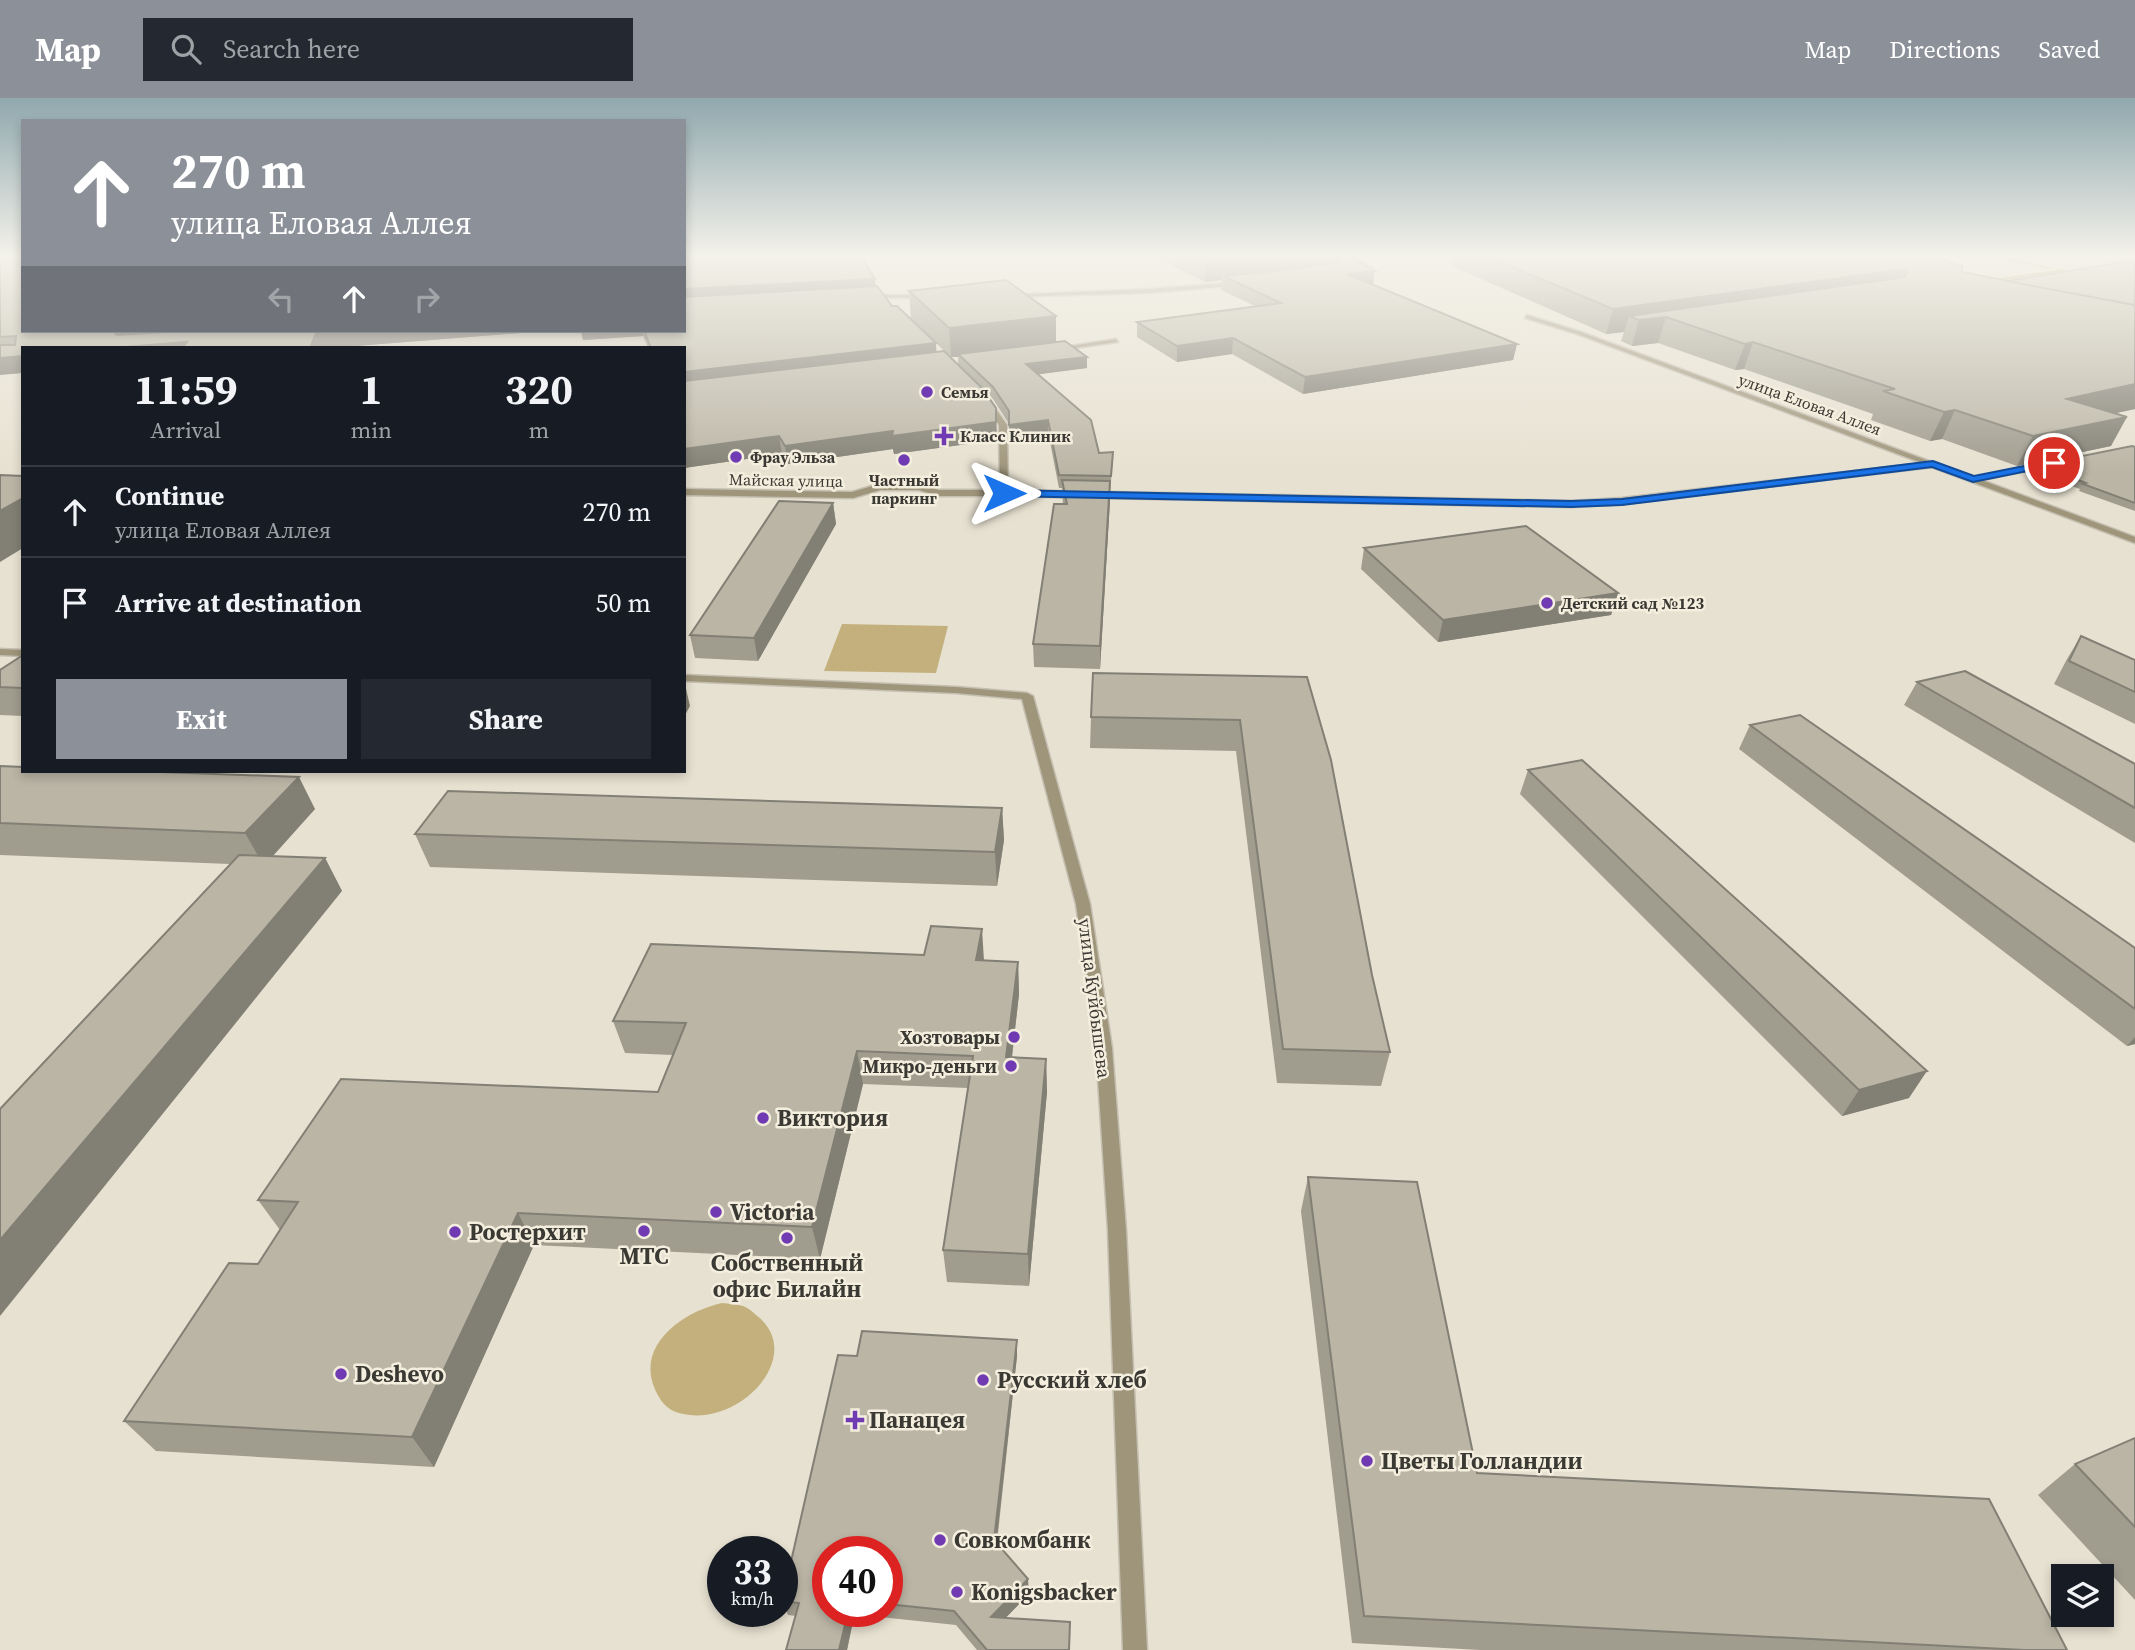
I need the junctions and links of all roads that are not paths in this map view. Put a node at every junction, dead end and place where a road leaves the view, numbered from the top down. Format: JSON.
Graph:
{"nodes":[{"id":1,"x":1562,"y":328,"type":"edge"},
{"id":2,"x":1611,"y":338,"type":"edge"},
{"id":3,"x":1598,"y":340,"type":"junction"},
{"id":4,"x":1116,"y":341,"type":"dead end"},
{"id":5,"x":1045,"y":350,"type":"edge"},
{"id":6,"x":975,"y":390,"type":"edge"},
{"id":7,"x":2068,"y":460,"type":"edge"},
{"id":8,"x":1933,"y":464,"type":"junction"},
{"id":9,"x":1973,"y":479,"type":"junction"},
{"id":10,"x":686,"y":492,"type":"edge"},
{"id":11,"x":1004,"y":493,"type":"junction"},
{"id":12,"x":2135,"y":540,"type":"edge"},
{"id":13,"x":3,"y":652,"type":"dead end"},
{"id":14,"x":21,"y":653,"type":"edge"},
{"id":15,"x":686,"y":678,"type":"edge"},
{"id":16,"x":1135,"y":1650,"type":"edge"}],
"edges":[{"from":1,"to":3,"type":"street","name":"улица Еловая Аллея"},
{"from":2,"to":3,"type":"street","name":"улица Еловая Аллея"},
{"from":3,"to":8,"type":"street","name":"улица Еловая Аллея"},
{"from":4,"to":5,"type":"street"},
{"from":6,"to":11,"type":"street"},
{"from":7,"to":9,"type":"street"},
{"from":8,"to":9,"type":"street","name":"улица Еловая Аллея"},
{"from":8,"to":11,"type":"street","name":"Майская улица"},
{"from":9,"to":12,"type":"street","name":"улица Еловая Аллея"},
{"from":10,"to":11,"type":"street","name":"Майская улица"},
{"from":13,"to":14,"type":"street"},
{"from":15,"to":16,"type":"street","name":"улица Куйбышева"}]}
